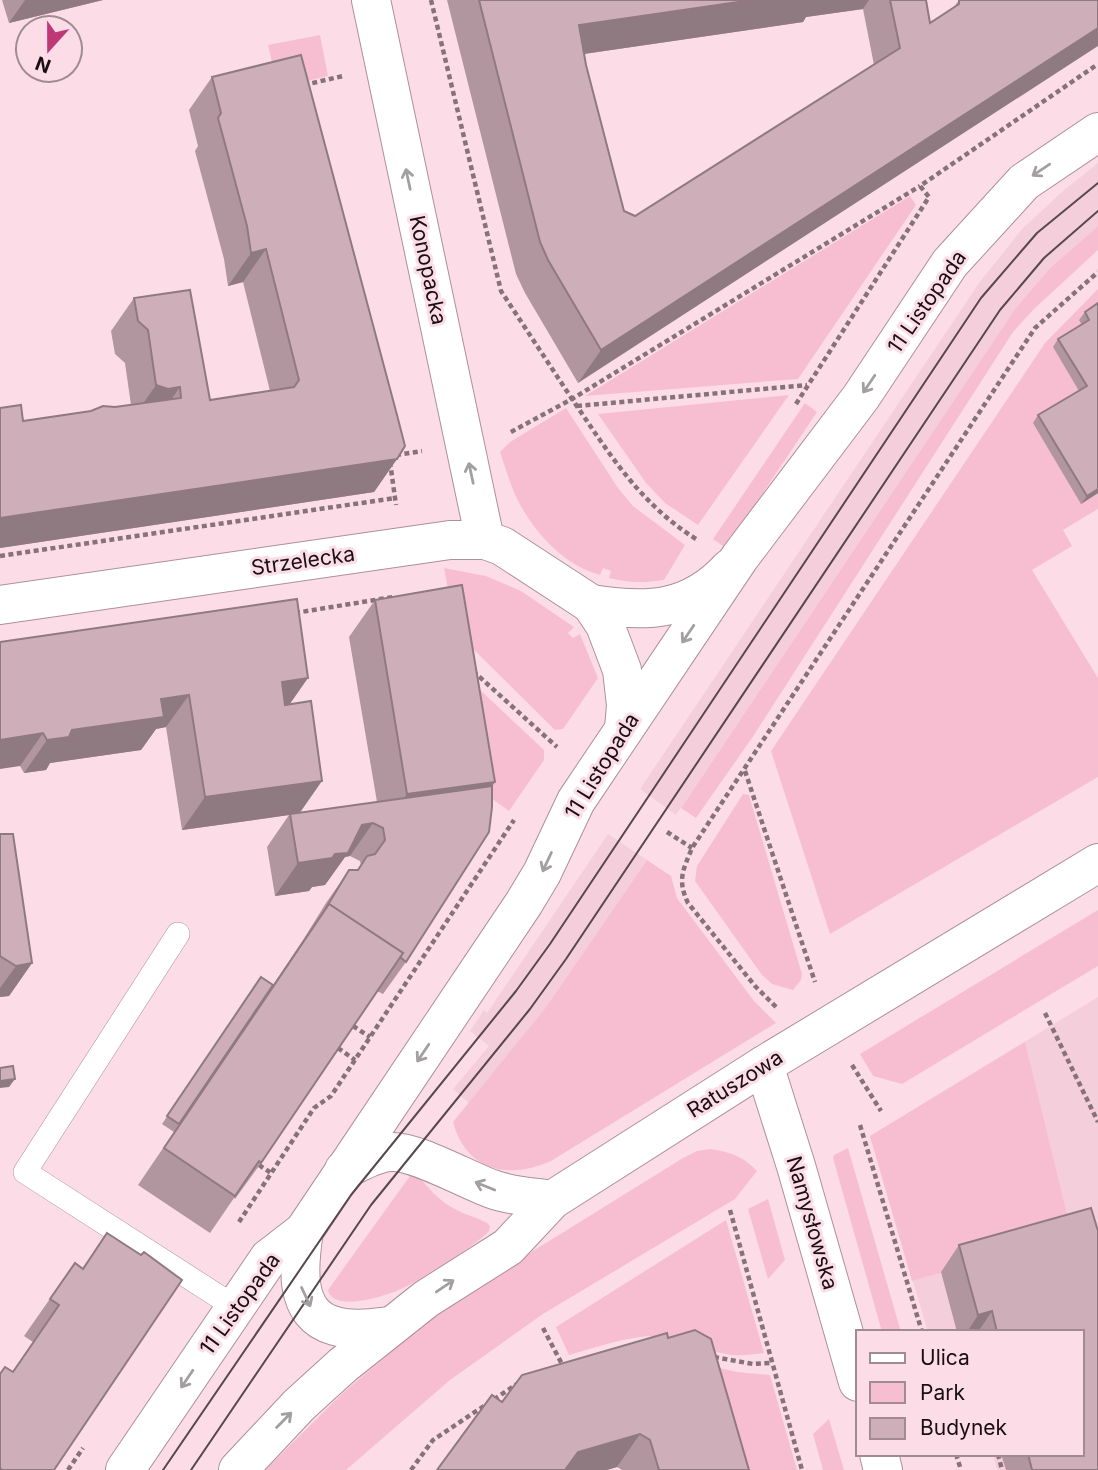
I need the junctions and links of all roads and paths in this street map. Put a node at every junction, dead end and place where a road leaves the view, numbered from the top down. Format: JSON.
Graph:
{"nodes":[{"id":1,"x":370,"y":0,"type":"edge"},
{"id":2,"x":431,"y":0,"type":"edge"},
{"id":3,"x":347,"y":75,"type":"dead end"},
{"id":4,"x":301,"y":86,"type":"edge"},
{"id":5,"x":1098,"y":132,"type":"edge"},
{"id":6,"x":920,"y":186,"type":"edge"},
{"id":7,"x":1098,"y":272,"type":"edge"},
{"id":8,"x":808,"y":385,"type":"dead end"},
{"id":9,"x":572,"y":399,"type":"junction"},
{"id":10,"x":577,"y":406,"type":"junction"},
{"id":11,"x":499,"y":439,"type":"dead end"},
{"id":12,"x":430,"y":450,"type":"dead end"},
{"id":13,"x":395,"y":498,"type":"junction"},
{"id":14,"x":397,"y":510,"type":"dead end"},
{"id":15,"x":485,"y":540,"type":"junction"},
{"id":16,"x":703,"y":544,"type":"dead end"},
{"id":17,"x":0,"y":556,"type":"edge"},
{"id":18,"x":740,"y":557,"type":"junction"},
{"id":19,"x":395,"y":597,"type":"edge"},
{"id":20,"x":591,"y":604,"type":"junction"},
{"id":21,"x":0,"y":605,"type":"edge"},
{"id":22,"x":286,"y":614,"type":"edge"},
{"id":23,"x":469,"y":668,"type":"edge"},
{"id":24,"x":624,"y":729,"type":"junction"},
{"id":25,"x":565,"y":754,"type":"dead end"},
{"id":26,"x":745,"y":770,"type":"junction"},
{"id":27,"x":515,"y":819,"type":"dead end"},
{"id":28,"x":667,"y":832,"type":"dead end"},
{"id":29,"x":692,"y":848,"type":"junction"},
{"id":30,"x":1098,"y":863,"type":"edge"},
{"id":31,"x":178,"y":934,"type":"dead end"},
{"id":32,"x":827,"y":978,"type":"dead end"},
{"id":33,"x":786,"y":1002,"type":"dead end"},
{"id":34,"x":1045,"y":1013,"type":"dead end"},
{"id":35,"x":353,"y":1026,"type":"edge"},
{"id":36,"x":370,"y":1037,"type":"junction"},
{"id":37,"x":338,"y":1048,"type":"edge"},
{"id":38,"x":355,"y":1060,"type":"junction"},
{"id":39,"x":849,"y":1061,"type":"dead end"},
{"id":40,"x":764,"y":1065,"type":"junction"},
{"id":41,"x":881,"y":1111,"type":"dead end"},
{"id":42,"x":1098,"y":1122,"type":"edge"},
{"id":43,"x":860,"y":1125,"type":"dead end"},
{"id":44,"x":259,"y":1165,"type":"edge"},
{"id":45,"x":344,"y":1170,"type":"junction"},
{"id":46,"x":271,"y":1173,"type":"junction"},
{"id":47,"x":552,"y":1199,"type":"junction"},
{"id":48,"x":730,"y":1210,"type":"dead end"},
{"id":49,"x":303,"y":1231,"type":"junction"},
{"id":50,"x":233,"y":1232,"type":"edge"},
{"id":51,"x":236,"y":1307,"type":"junction"},
{"id":52,"x":390,"y":1326,"type":"junction"},
{"id":53,"x":543,"y":1328,"type":"dead end"},
{"id":54,"x":921,"y":1330,"type":"edge"},
{"id":55,"x":706,"y":1356,"type":"edge"},
{"id":56,"x":771,"y":1363,"type":"junction"},
{"id":57,"x":577,"y":1364,"type":"edge"},
{"id":58,"x":564,"y":1368,"type":"junction"},
{"id":59,"x":554,"y":1371,"type":"edge"},
{"id":60,"x":856,"y":1375,"type":"edge"},
{"id":61,"x":523,"y":1381,"type":"edge"},
{"id":62,"x":125,"y":1470,"type":"edge"},
{"id":63,"x":237,"y":1470,"type":"edge"},
{"id":64,"x":411,"y":1470,"type":"edge"},
{"id":65,"x":802,"y":1470,"type":"edge"}],
"edges":[{"from":15,"to":1,"type":"street","name":"Konopacka","one_way":true},
{"from":2,"to":9,"type":"path"},
{"from":3,"to":4,"type":"path"},
{"from":5,"to":18,"type":"street","name":"11 Listopada","one_way":true},
{"from":6,"to":9,"type":"path"},
{"from":7,"to":26,"type":"path"},
{"from":8,"to":10,"type":"path"},
{"from":9,"to":10,"type":"path"},
{"from":9,"to":11,"type":"path"},
{"from":10,"to":16,"type":"path"},
{"from":12,"to":13,"type":"path"},
{"from":13,"to":14,"type":"path"},
{"from":13,"to":17,"type":"path"},
{"from":15,"to":20,"type":"street","name":"Strzelecka"},
{"from":15,"to":21,"type":"street","name":"Strzelecka"},
{"from":18,"to":20,"type":"street","name":"Strzelecka"},
{"from":18,"to":24,"type":"street","name":"11 Listopada","one_way":true},
{"from":19,"to":22,"type":"path"},
{"from":20,"to":24,"type":"street","name":"Strzelecka"},
{"from":23,"to":25,"type":"path"},
{"from":24,"to":45,"type":"street","name":"11 Listopada","one_way":true},
{"from":26,"to":29,"type":"path"},
{"from":26,"to":32,"type":"path"},
{"from":27,"to":36,"type":"path"},
{"from":28,"to":29,"type":"path"},
{"from":29,"to":33,"type":"path"},
{"from":30,"to":40,"type":"street","name":"Ratuszowa"},
{"from":31,"to":51,"type":"lane"},
{"from":34,"to":42,"type":"path"},
{"from":35,"to":36,"type":"path"},
{"from":36,"to":38,"type":"path"},
{"from":37,"to":38,"type":"path"},
{"from":38,"to":46,"type":"path"},
{"from":39,"to":41,"type":"path"},
{"from":40,"to":47,"type":"street","name":"Ratuszowa"},
{"from":40,"to":60,"type":"street","name":"Namysłowska"},
{"from":43,"to":54,"type":"path"},
{"from":44,"to":46,"type":"path"},
{"from":47,"to":45,"type":"street","one_way":true},
{"from":45,"to":49,"type":"street","name":"11 Listopada"},
{"from":46,"to":50,"type":"path"},
{"from":52,"to":47,"type":"street","name":"Ratuszowa","one_way":true},
{"from":48,"to":56,"type":"path"},
{"from":49,"to":51,"type":"street","name":"11 Listopada"},
{"from":49,"to":52,"type":"street","one_way":true},
{"from":51,"to":62,"type":"street","name":"11 Listopada","one_way":true},
{"from":63,"to":52,"type":"street","one_way":true},
{"from":53,"to":58,"type":"path"},
{"from":55,"to":56,"type":"path"},
{"from":56,"to":65,"type":"path"},
{"from":57,"to":58,"type":"path"},
{"from":58,"to":59,"type":"path"},
{"from":61,"to":64,"type":"path"}]}
